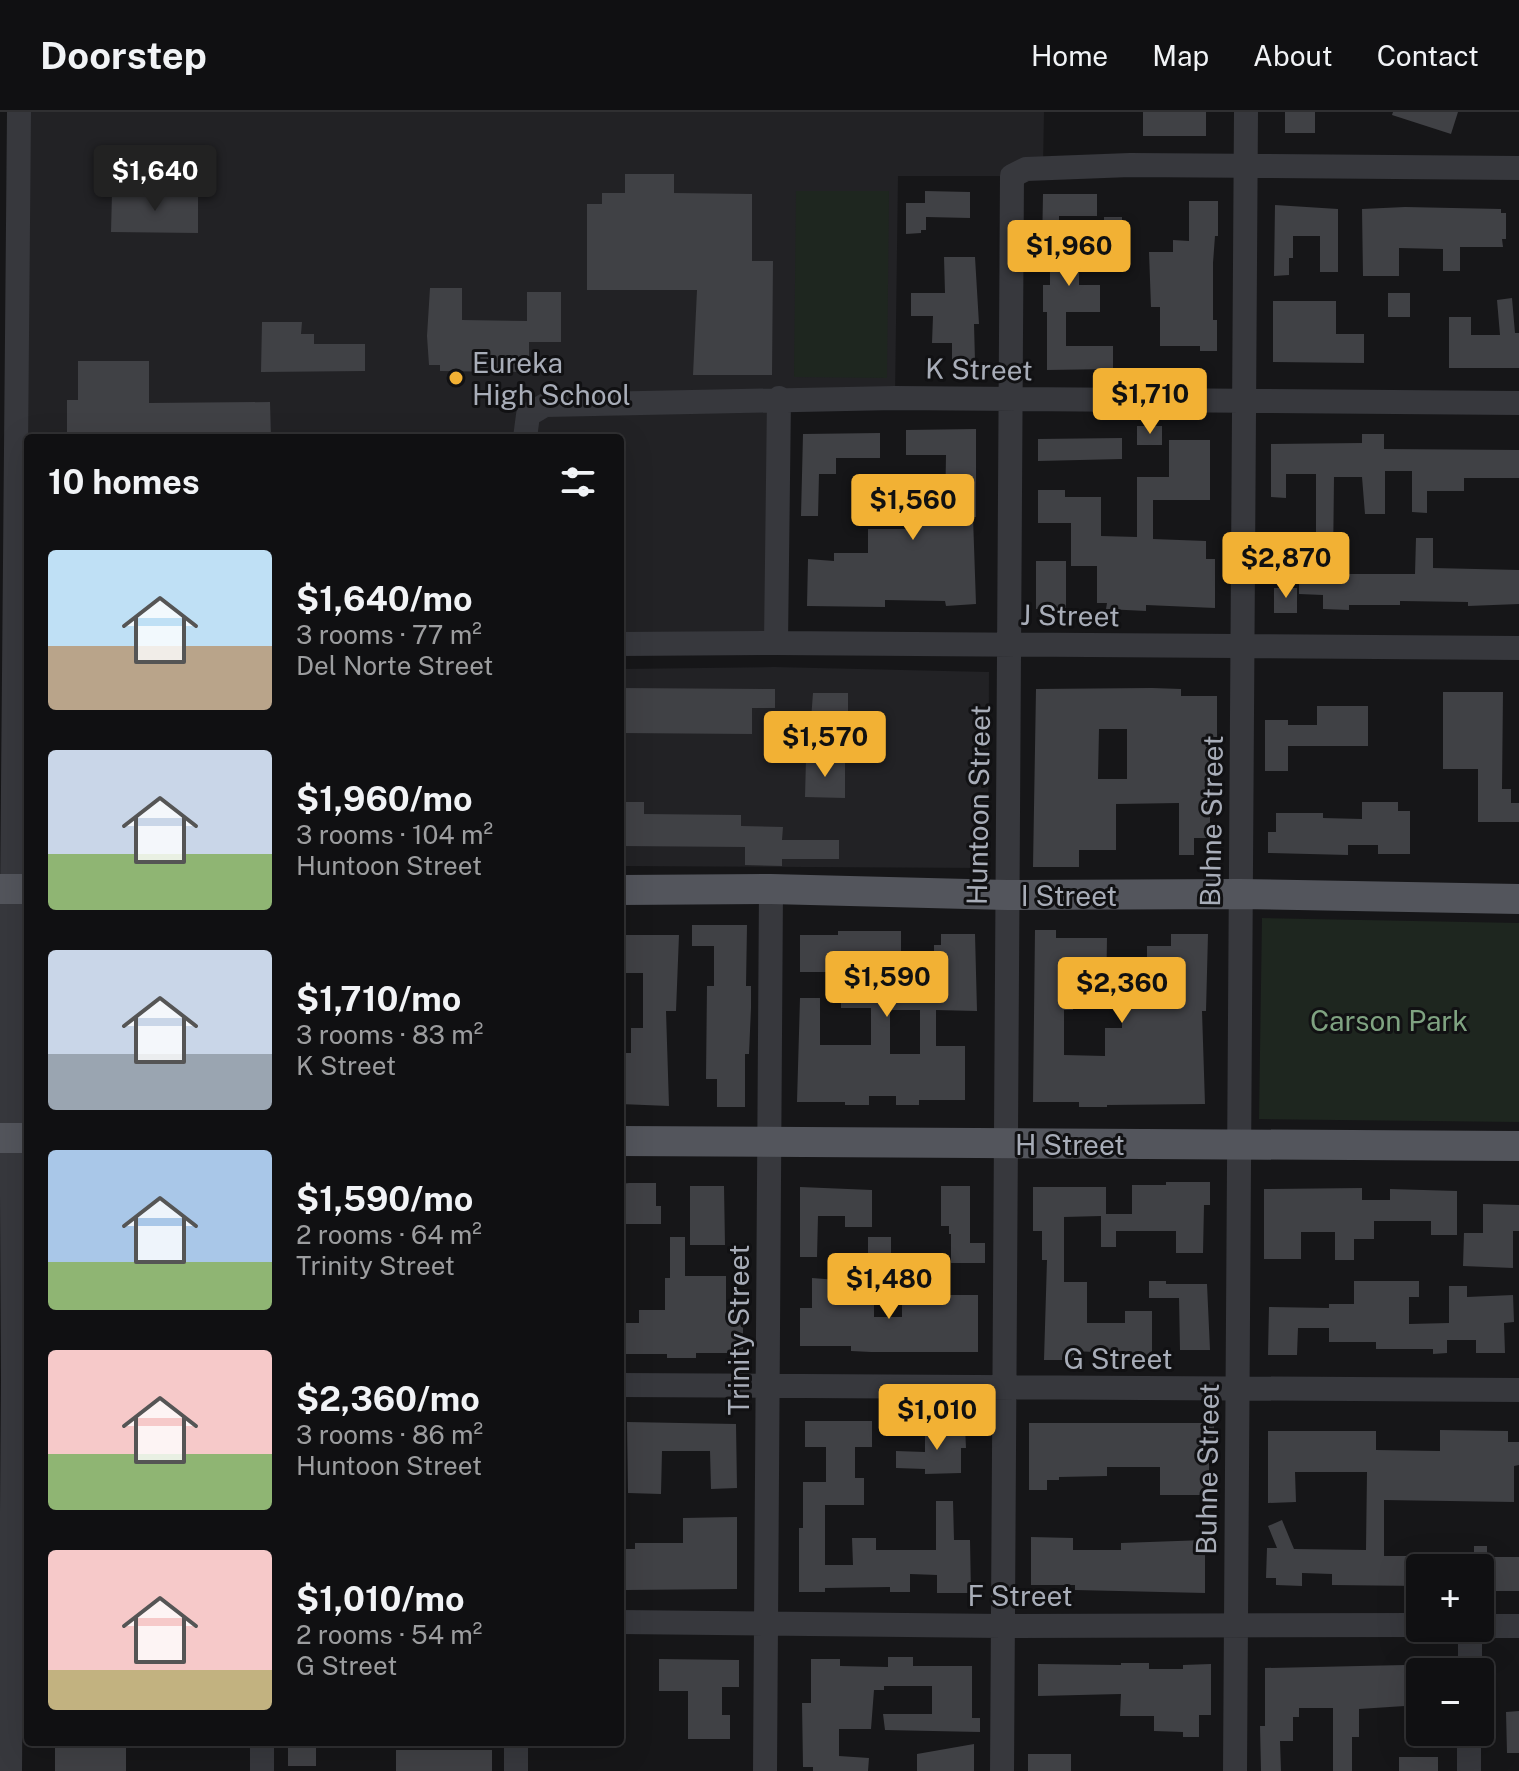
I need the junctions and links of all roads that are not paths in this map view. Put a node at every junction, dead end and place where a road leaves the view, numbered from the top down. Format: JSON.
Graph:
{"nodes":[{"id":1,"x":19,"y":112,"type":"edge"},
{"id":2,"x":1246,"y":112,"type":"edge"},
{"id":3,"x":1246,"y":168,"type":"junction"},
{"id":4,"x":1519,"y":168,"type":"edge"},
{"id":5,"x":9,"y":242,"type":"edge"},
{"id":6,"x":779,"y":398,"type":"junction"},
{"id":7,"x":1010,"y":399,"type":"junction"},
{"id":8,"x":1244,"y":401,"type":"junction"},
{"id":9,"x":1519,"y":403,"type":"edge"},
{"id":10,"x":526,"y":434,"type":"edge"},
{"id":11,"x":8,"y":475,"type":"edge"},
{"id":12,"x":14,"y":640,"type":"edge"},
{"id":13,"x":776,"y":643,"type":"junction"},
{"id":14,"x":624,"y":644,"type":"edge"},
{"id":15,"x":1009,"y":644,"type":"junction"},
{"id":16,"x":1242,"y":647,"type":"junction"},
{"id":17,"x":1519,"y":648,"type":"edge"},
{"id":18,"x":13,"y":889,"type":"edge"},
{"id":19,"x":771,"y":889,"type":"junction"},
{"id":20,"x":624,"y":890,"type":"edge"},
{"id":21,"x":1240,"y":894,"type":"junction"},
{"id":22,"x":1007,"y":895,"type":"junction"},
{"id":23,"x":1519,"y":899,"type":"edge"},
{"id":24,"x":14,"y":1138,"type":"edge"},
{"id":25,"x":624,"y":1141,"type":"edge"},
{"id":26,"x":769,"y":1142,"type":"junction"},
{"id":27,"x":1006,"y":1143,"type":"junction"},
{"id":28,"x":1238,"y":1145,"type":"junction"},
{"id":29,"x":1519,"y":1146,"type":"edge"},
{"id":30,"x":14,"y":1381,"type":"edge"},
{"id":31,"x":624,"y":1385,"type":"edge"},
{"id":32,"x":768,"y":1386,"type":"junction"},
{"id":33,"x":1004,"y":1388,"type":"junction"},
{"id":34,"x":1238,"y":1388,"type":"junction"},
{"id":35,"x":1519,"y":1390,"type":"edge"},
{"id":36,"x":13,"y":1617,"type":"edge"},
{"id":37,"x":624,"y":1622,"type":"edge"},
{"id":38,"x":768,"y":1624,"type":"junction"},
{"id":39,"x":1236,"y":1625,"type":"junction"},
{"id":40,"x":1406,"y":1625,"type":"edge"},
{"id":41,"x":1002,"y":1626,"type":"junction"},
{"id":42,"x":1494,"y":1626,"type":"edge"},
{"id":43,"x":1519,"y":1626,"type":"edge"},
{"id":44,"x":262,"y":1746,"type":"edge"},
{"id":45,"x":516,"y":1746,"type":"edge"},
{"id":46,"x":1469,"y":1746,"type":"edge"},
{"id":47,"x":10,"y":1771,"type":"edge"},
{"id":48,"x":262,"y":1771,"type":"edge"},
{"id":49,"x":516,"y":1771,"type":"edge"},
{"id":50,"x":765,"y":1771,"type":"edge"},
{"id":51,"x":1002,"y":1771,"type":"edge"},
{"id":52,"x":1235,"y":1771,"type":"edge"},
{"id":53,"x":1469,"y":1771,"type":"edge"}],
"edges":[{"from":1,"to":5,"type":"street"},
{"from":2,"to":3,"type":"street","name":"Buhne Street"},
{"from":3,"to":4,"type":"street"},
{"from":3,"to":7,"type":"street","name":"Huntoon Street"},
{"from":3,"to":8,"type":"street","name":"Buhne Street"},
{"from":5,"to":11,"type":"street"},
{"from":6,"to":7,"type":"street","name":"K Street"},
{"from":6,"to":10,"type":"street","name":"K Street"},
{"from":6,"to":13,"type":"street"},
{"from":7,"to":8,"type":"street","name":"K Street"},
{"from":7,"to":15,"type":"street","name":"Huntoon Street"},
{"from":8,"to":9,"type":"street","name":"K Street"},
{"from":8,"to":16,"type":"street","name":"Buhne Street"},
{"from":11,"to":12,"type":"street"},
{"from":12,"to":18,"type":"street"},
{"from":13,"to":14,"type":"street","name":"J Street"},
{"from":13,"to":15,"type":"street","name":"J Street"},
{"from":15,"to":16,"type":"street","name":"J Street"},
{"from":15,"to":22,"type":"street","name":"Huntoon Street"},
{"from":16,"to":17,"type":"street","name":"J Street"},
{"from":16,"to":21,"type":"street","name":"Buhne Street"},
{"from":18,"to":24,"type":"street"},
{"from":19,"to":20,"type":"main road","name":"I Street"},
{"from":19,"to":22,"type":"main road","name":"I Street"},
{"from":19,"to":26,"type":"street","name":"Trinity Street"},
{"from":21,"to":22,"type":"main road","name":"I Street"},
{"from":21,"to":23,"type":"main road","name":"I Street"},
{"from":21,"to":28,"type":"street","name":"Buhne Street"},
{"from":22,"to":27,"type":"street","name":"Huntoon Street"},
{"from":24,"to":30,"type":"street"},
{"from":25,"to":26,"type":"main road","name":"H Street"},
{"from":26,"to":27,"type":"main road","name":"H Street"},
{"from":26,"to":32,"type":"street","name":"Trinity Street"},
{"from":27,"to":28,"type":"main road","name":"H Street"},
{"from":27,"to":33,"type":"street","name":"Huntoon Street"},
{"from":28,"to":29,"type":"main road","name":"H Street"},
{"from":28,"to":34,"type":"street","name":"Buhne Street"},
{"from":30,"to":36,"type":"street"},
{"from":31,"to":32,"type":"street","name":"G Street"},
{"from":32,"to":33,"type":"street","name":"G Street"},
{"from":32,"to":38,"type":"street","name":"Trinity Street"},
{"from":33,"to":34,"type":"street","name":"G Street"},
{"from":33,"to":41,"type":"street","name":"Huntoon Street"},
{"from":34,"to":35,"type":"street","name":"G Street"},
{"from":34,"to":39,"type":"street","name":"Buhne Street"},
{"from":36,"to":47,"type":"street"},
{"from":37,"to":38,"type":"street","name":"F Street"},
{"from":38,"to":41,"type":"street","name":"F Street"},
{"from":38,"to":50,"type":"street","name":"Trinity Street"},
{"from":39,"to":40,"type":"street","name":"F Street"},
{"from":39,"to":41,"type":"street","name":"F Street"},
{"from":39,"to":52,"type":"street","name":"Buhne Street"},
{"from":41,"to":51,"type":"street","name":"Huntoon Street"},
{"from":42,"to":43,"type":"street"},
{"from":44,"to":48,"type":"street"},
{"from":45,"to":49,"type":"street"},
{"from":46,"to":53,"type":"street"}]}
